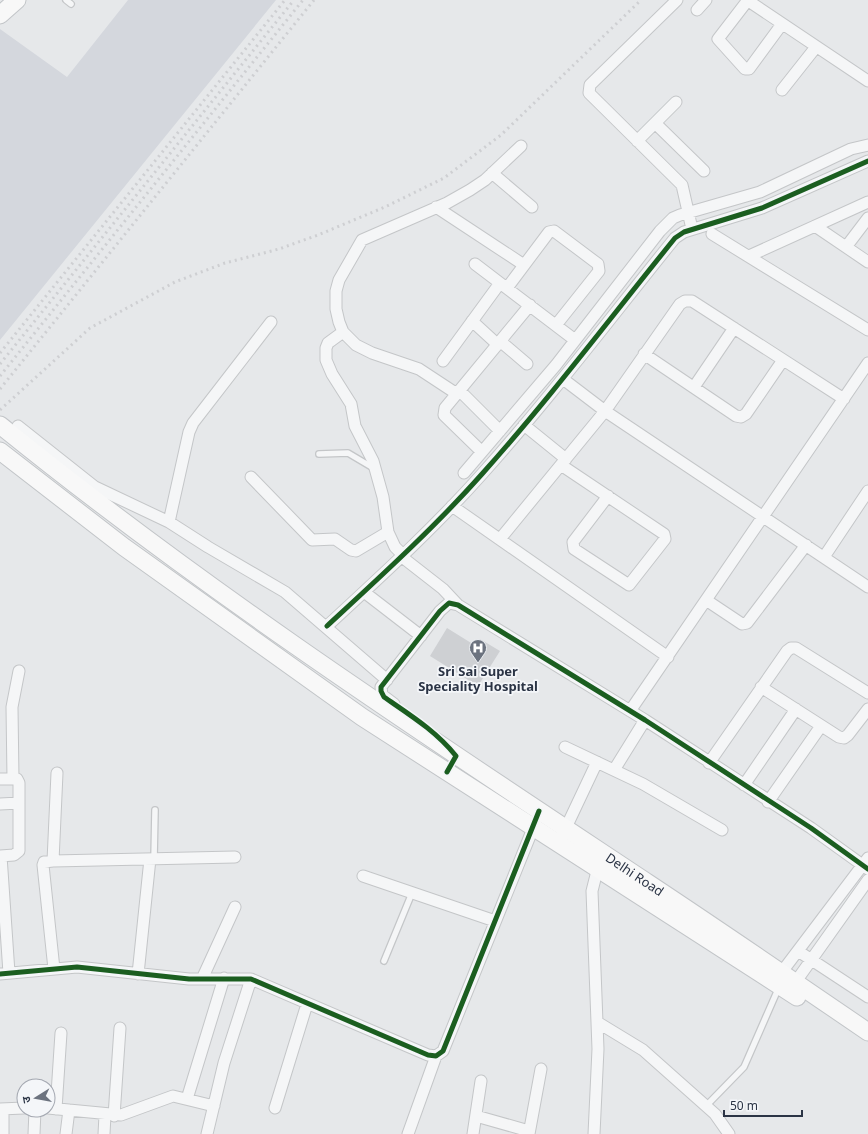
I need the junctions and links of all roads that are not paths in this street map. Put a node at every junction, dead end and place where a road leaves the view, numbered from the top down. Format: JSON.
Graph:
{"nodes":[{"id":1,"x":16,"y":0,"type":"edge"},
{"id":2,"x":677,"y":0,"type":"edge"},
{"id":3,"x":706,"y":0,"type":"edge"},
{"id":4,"x":747,"y":0,"type":"edge"},
{"id":5,"x":697,"y":10,"type":"dead end"},
{"id":6,"x":0,"y":14,"type":"edge"},
{"id":7,"x":782,"y":24,"type":"junction"},
{"id":8,"x":816,"y":46,"type":"junction"},
{"id":9,"x":868,"y":81,"type":"edge"},
{"id":10,"x":782,"y":90,"type":"dead end"},
{"id":11,"x":676,"y":102,"type":"dead end"},
{"id":12,"x":655,"y":122,"type":"junction"},
{"id":13,"x":637,"y":140,"type":"junction"},
{"id":14,"x":867,"y":144,"type":"edge"},
{"id":15,"x":521,"y":146,"type":"dead end"},
{"id":16,"x":868,"y":161,"type":"edge"},
{"id":17,"x":704,"y":171,"type":"dead end"},
{"id":18,"x":492,"y":173,"type":"junction"},
{"id":19,"x":868,"y":202,"type":"edge"},
{"id":20,"x":436,"y":207,"type":"junction"},
{"id":21,"x":532,"y":207,"type":"dead end"},
{"id":22,"x":868,"y":218,"type":"edge"},
{"id":23,"x":690,"y":221,"type":"junction"},
{"id":24,"x":815,"y":226,"type":"junction"},
{"id":25,"x":712,"y":234,"type":"dead end"},
{"id":26,"x":846,"y":247,"type":"junction"},
{"id":27,"x":749,"y":256,"type":"junction"},
{"id":28,"x":868,"y":262,"type":"edge"},
{"id":29,"x":475,"y":264,"type":"dead end"},
{"id":30,"x":524,"y":265,"type":"junction"},
{"id":31,"x":504,"y":286,"type":"junction"},
{"id":32,"x":530,"y":305,"type":"junction"},
{"id":33,"x":472,"y":321,"type":"junction"},
{"id":34,"x":272,"y":322,"type":"dead end"},
{"id":35,"x":556,"y":326,"type":"junction"},
{"id":36,"x":734,"y":328,"type":"junction"},
{"id":37,"x":868,"y":330,"type":"edge"},
{"id":38,"x":343,"y":332,"type":"junction"},
{"id":39,"x":575,"y":340,"type":"junction"},
{"id":40,"x":499,"y":343,"type":"junction"},
{"id":41,"x":644,"y":354,"type":"junction"},
{"id":42,"x":783,"y":360,"type":"junction"},
{"id":43,"x":443,"y":361,"type":"dead end"},
{"id":44,"x":868,"y":362,"type":"edge"},
{"id":45,"x":527,"y":364,"type":"dead end"},
{"id":46,"x":555,"y":380,"type":"junction"},
{"id":47,"x":694,"y":387,"type":"junction"},
{"id":48,"x":458,"y":392,"type":"junction"},
{"id":49,"x":844,"y":398,"type":"junction"},
{"id":50,"x":605,"y":411,"type":"junction"},
{"id":51,"x":0,"y":425,"type":"edge"},
{"id":52,"x":524,"y":425,"type":"junction"},
{"id":53,"x":18,"y":426,"type":"dead end"},
{"id":54,"x":500,"y":431,"type":"junction"},
{"id":55,"x":0,"y":451,"type":"edge"},
{"id":56,"x":482,"y":452,"type":"junction"},
{"id":57,"x":320,"y":454,"type":"dead end"},
{"id":58,"x":563,"y":462,"type":"junction"},
{"id":59,"x":375,"y":469,"type":"junction"},
{"id":60,"x":464,"y":473,"type":"dead end"},
{"id":61,"x":252,"y":477,"type":"dead end"},
{"id":62,"x":608,"y":496,"type":"junction"},
{"id":63,"x":867,"y":497,"type":"edge"},
{"id":64,"x":452,"y":506,"type":"junction"},
{"id":65,"x":764,"y":516,"type":"junction"},
{"id":66,"x":169,"y":522,"type":"junction"},
{"id":67,"x":388,"y":532,"type":"junction"},
{"id":68,"x":500,"y":539,"type":"junction"},
{"id":69,"x":806,"y":545,"type":"junction"},
{"id":70,"x":400,"y":553,"type":"junction"},
{"id":71,"x":824,"y":557,"type":"junction"},
{"id":72,"x":868,"y":587,"type":"edge"},
{"id":73,"x":364,"y":592,"type":"junction"},
{"id":74,"x":706,"y":600,"type":"junction"},
{"id":75,"x":458,"y":605,"type":"junction"},
{"id":76,"x":327,"y":626,"type":"junction"},
{"id":77,"x":421,"y":636,"type":"junction"},
{"id":78,"x":668,"y":657,"type":"junction"},
{"id":79,"x":19,"y":671,"type":"dead end"},
{"id":80,"x":387,"y":680,"type":"junction"},
{"id":81,"x":761,"y":687,"type":"junction"},
{"id":82,"x":868,"y":693,"type":"edge"},
{"id":83,"x":868,"y":709,"type":"edge"},
{"id":84,"x":796,"y":710,"type":"junction"},
{"id":85,"x":630,"y":711,"type":"junction"},
{"id":86,"x":645,"y":720,"type":"junction"},
{"id":87,"x":821,"y":726,"type":"junction"},
{"id":88,"x":565,"y":747,"type":"dead end"},
{"id":89,"x":456,"y":756,"type":"junction"},
{"id":90,"x":597,"y":762,"type":"junction"},
{"id":91,"x":709,"y":762,"type":"junction"},
{"id":92,"x":614,"y":770,"type":"junction"},
{"id":93,"x":446,"y":772,"type":"junction"},
{"id":94,"x":57,"y":773,"type":"dead end"},
{"id":95,"x":0,"y":779,"type":"edge"},
{"id":96,"x":13,"y":779,"type":"junction"},
{"id":97,"x":744,"y":785,"type":"junction"},
{"id":98,"x":768,"y":802,"type":"junction"},
{"id":99,"x":19,"y":803,"type":"junction"},
{"id":100,"x":0,"y":804,"type":"edge"},
{"id":101,"x":155,"y":810,"type":"dead end"},
{"id":102,"x":539,"y":811,"type":"junction"},
{"id":103,"x":533,"y":828,"type":"junction"},
{"id":104,"x":722,"y":830,"type":"dead end"},
{"id":105,"x":562,"y":836,"type":"junction"},
{"id":106,"x":1,"y":856,"type":"edge"},
{"id":107,"x":235,"y":857,"type":"dead end"},
{"id":108,"x":152,"y":859,"type":"junction"},
{"id":109,"x":54,"y":860,"type":"junction"},
{"id":110,"x":600,"y":861,"type":"junction"},
{"id":111,"x":866,"y":864,"type":"edge"},
{"id":112,"x":363,"y":876,"type":"dead end"},
{"id":113,"x":868,"y":880,"type":"edge"},
{"id":114,"x":412,"y":893,"type":"junction"},
{"id":115,"x":235,"y":907,"type":"dead end"},
{"id":116,"x":494,"y":921,"type":"junction"},
{"id":117,"x":798,"y":951,"type":"junction"},
{"id":118,"x":812,"y":959,"type":"junction"},
{"id":119,"x":384,"y":961,"type":"dead end"},
{"id":120,"x":54,"y":969,"type":"junction"},
{"id":121,"x":5,"y":974,"type":"edge"},
{"id":122,"x":138,"y":974,"type":"junction"},
{"id":123,"x":224,"y":978,"type":"junction"},
{"id":124,"x":202,"y":979,"type":"junction"},
{"id":125,"x":251,"y":979,"type":"junction"},
{"id":126,"x":784,"y":982,"type":"junction"},
{"id":127,"x":868,"y":997,"type":"edge"},
{"id":128,"x":307,"y":1004,"type":"junction"},
{"id":129,"x":597,"y":1022,"type":"junction"},
{"id":130,"x":120,"y":1028,"type":"dead end"},
{"id":131,"x":868,"y":1032,"type":"edge"},
{"id":132,"x":61,"y":1033,"type":"dead end"},
{"id":133,"x":868,"y":1046,"type":"edge"},
{"id":134,"x":436,"y":1056,"type":"junction"},
{"id":135,"x":541,"y":1069,"type":"dead end"},
{"id":136,"x":56,"y":1078,"type":"edge"},
{"id":137,"x":481,"y":1081,"type":"dead end"},
{"id":138,"x":187,"y":1099,"type":"junction"},
{"id":139,"x":214,"y":1106,"type":"junction"},
{"id":140,"x":706,"y":1106,"type":"junction"},
{"id":141,"x":16,"y":1108,"type":"edge"},
{"id":142,"x":56,"y":1108,"type":"edge"},
{"id":143,"x":275,"y":1108,"type":"dead end"},
{"id":144,"x":2,"y":1109,"type":"edge"},
{"id":145,"x":69,"y":1110,"type":"junction"},
{"id":146,"x":110,"y":1115,"type":"junction"},
{"id":147,"x":476,"y":1116,"type":"junction"},
{"id":148,"x":35,"y":1118,"type":"edge"},
{"id":149,"x":529,"y":1132,"type":"edge"},
{"id":150,"x":3,"y":1134,"type":"edge"},
{"id":151,"x":34,"y":1134,"type":"edge"},
{"id":152,"x":66,"y":1134,"type":"edge"},
{"id":153,"x":104,"y":1134,"type":"edge"},
{"id":154,"x":207,"y":1134,"type":"edge"},
{"id":155,"x":408,"y":1134,"type":"edge"},
{"id":156,"x":473,"y":1134,"type":"edge"},
{"id":157,"x":594,"y":1134,"type":"edge"},
{"id":158,"x":729,"y":1134,"type":"edge"}],
"edges":[{"from":1,"to":6,"type":"main road"},
{"from":2,"to":13,"type":"street"},
{"from":3,"to":5,"type":"street"},
{"from":4,"to":7,"type":"street"},
{"from":4,"to":7,"type":"street"},
{"from":7,"to":8,"type":"street"},
{"from":8,"to":9,"type":"street"},
{"from":8,"to":10,"type":"street"},
{"from":11,"to":12,"type":"street"},
{"from":12,"to":13,"type":"street"},
{"from":12,"to":17,"type":"street"},
{"from":13,"to":23,"type":"street"},
{"from":14,"to":23,"type":"street"},
{"from":15,"to":18,"type":"street"},
{"from":16,"to":23,"type":"street"},
{"from":18,"to":20,"type":"street"},
{"from":18,"to":21,"type":"street"},
{"from":19,"to":24,"type":"street"},
{"from":20,"to":30,"type":"street"},
{"from":20,"to":38,"type":"street"},
{"from":22,"to":26,"type":"street"},
{"from":23,"to":39,"type":"street"},
{"from":23,"to":46,"type":"street"},
{"from":24,"to":26,"type":"street"},
{"from":24,"to":27,"type":"street"},
{"from":25,"to":27,"type":"street"},
{"from":26,"to":28,"type":"street"},
{"from":27,"to":37,"type":"street"},
{"from":29,"to":31,"type":"street"},
{"from":30,"to":31,"type":"street"},
{"from":30,"to":35,"type":"street"},
{"from":31,"to":32,"type":"street"},
{"from":31,"to":33,"type":"street"},
{"from":32,"to":35,"type":"street"},
{"from":32,"to":40,"type":"street"},
{"from":33,"to":40,"type":"street"},
{"from":33,"to":43,"type":"street"},
{"from":34,"to":66,"type":"street"},
{"from":35,"to":39,"type":"street"},
{"from":36,"to":41,"type":"street"},
{"from":36,"to":42,"type":"street"},
{"from":36,"to":47,"type":"street"},
{"from":38,"to":48,"type":"street"},
{"from":38,"to":59,"type":"street"},
{"from":39,"to":46,"type":"street"},
{"from":40,"to":45,"type":"street"},
{"from":40,"to":48,"type":"street"},
{"from":41,"to":47,"type":"street"},
{"from":41,"to":50,"type":"street"},
{"from":42,"to":47,"type":"street"},
{"from":42,"to":49,"type":"street"},
{"from":44,"to":49,"type":"street"},
{"from":46,"to":50,"type":"street"},
{"from":46,"to":52,"type":"street"},
{"from":46,"to":54,"type":"street"},
{"from":48,"to":54,"type":"street"},
{"from":48,"to":56,"type":"street"},
{"from":49,"to":65,"type":"street"},
{"from":50,"to":58,"type":"street"},
{"from":50,"to":65,"type":"street"},
{"from":51,"to":89,"type":"main road"},
{"from":52,"to":58,"type":"street"},
{"from":52,"to":64,"type":"street"},
{"from":53,"to":66,"type":"street"},
{"from":54,"to":56,"type":"street"},
{"from":55,"to":93,"type":"main road"},
{"from":56,"to":60,"type":"street"},
{"from":57,"to":59,"type":"lane"},
{"from":58,"to":62,"type":"street"},
{"from":58,"to":68,"type":"street"},
{"from":59,"to":67,"type":"street"},
{"from":61,"to":67,"type":"street"},
{"from":62,"to":62,"type":"street"},
{"from":63,"to":71,"type":"street"},
{"from":64,"to":68,"type":"street"},
{"from":64,"to":70,"type":"street"},
{"from":65,"to":69,"type":"street"},
{"from":65,"to":74,"type":"street"},
{"from":66,"to":76,"type":"street"},
{"from":67,"to":70,"type":"street"},
{"from":68,"to":78,"type":"street"},
{"from":69,"to":71,"type":"street"},
{"from":69,"to":74,"type":"street"},
{"from":70,"to":73,"type":"street"},
{"from":70,"to":75,"type":"street"},
{"from":71,"to":72,"type":"street"},
{"from":73,"to":76,"type":"street"},
{"from":73,"to":77,"type":"street"},
{"from":74,"to":78,"type":"street"},
{"from":75,"to":77,"type":"street"},
{"from":75,"to":85,"type":"street"},
{"from":76,"to":80,"type":"street"},
{"from":77,"to":80,"type":"street"},
{"from":78,"to":85,"type":"street"},
{"from":79,"to":96,"type":"street"},
{"from":80,"to":89,"type":"street"},
{"from":81,"to":82,"type":"street"},
{"from":81,"to":84,"type":"street"},
{"from":81,"to":91,"type":"street"},
{"from":83,"to":87,"type":"street"},
{"from":84,"to":87,"type":"street"},
{"from":84,"to":97,"type":"street"},
{"from":85,"to":86,"type":"street"},
{"from":86,"to":91,"type":"street"},
{"from":86,"to":92,"type":"street"},
{"from":87,"to":98,"type":"street"},
{"from":88,"to":90,"type":"street"},
{"from":89,"to":93,"type":"street"},
{"from":89,"to":102,"type":"main road"},
{"from":90,"to":92,"type":"street"},
{"from":90,"to":105,"type":"street"},
{"from":91,"to":97,"type":"street"},
{"from":92,"to":104,"type":"street"},
{"from":93,"to":103,"type":"main road"},
{"from":94,"to":109,"type":"street"},
{"from":95,"to":96,"type":"street"},
{"from":96,"to":99,"type":"street"},
{"from":97,"to":98,"type":"street"},
{"from":98,"to":111,"type":"street"},
{"from":99,"to":100,"type":"street"},
{"from":99,"to":106,"type":"street"},
{"from":101,"to":108,"type":"lane"},
{"from":102,"to":103,"type":"street"},
{"from":102,"to":105,"type":"main road"},
{"from":103,"to":105,"type":"main road"},
{"from":103,"to":116,"type":"street"},
{"from":105,"to":110,"type":"main road"},
{"from":106,"to":121,"type":"street"},
{"from":107,"to":108,"type":"street"},
{"from":108,"to":109,"type":"street"},
{"from":108,"to":122,"type":"street"},
{"from":109,"to":120,"type":"street"},
{"from":110,"to":126,"type":"main road"},
{"from":110,"to":129,"type":"street"},
{"from":111,"to":117,"type":"street"},
{"from":112,"to":114,"type":"street"},
{"from":113,"to":118,"type":"street"},
{"from":114,"to":116,"type":"street"},
{"from":114,"to":119,"type":"lane"},
{"from":115,"to":124,"type":"street"},
{"from":116,"to":134,"type":"street"},
{"from":117,"to":118,"type":"street"},
{"from":117,"to":126,"type":"street"},
{"from":118,"to":126,"type":"street"},
{"from":118,"to":127,"type":"street"},
{"from":120,"to":121,"type":"street"},
{"from":120,"to":122,"type":"street"},
{"from":122,"to":124,"type":"street"},
{"from":123,"to":124,"type":"street"},
{"from":123,"to":125,"type":"street"},
{"from":123,"to":138,"type":"street"},
{"from":125,"to":128,"type":"street"},
{"from":125,"to":139,"type":"street"},
{"from":126,"to":131,"type":"main road"},
{"from":126,"to":133,"type":"main road"},
{"from":126,"to":140,"type":"lane"},
{"from":128,"to":134,"type":"street"},
{"from":128,"to":143,"type":"street"},
{"from":129,"to":140,"type":"street"},
{"from":129,"to":157,"type":"street"},
{"from":130,"to":146,"type":"street"},
{"from":132,"to":136,"type":"street"},
{"from":134,"to":155,"type":"street"},
{"from":135,"to":149,"type":"street"},
{"from":137,"to":147,"type":"street"},
{"from":138,"to":139,"type":"street"},
{"from":138,"to":146,"type":"street"},
{"from":139,"to":154,"type":"street"},
{"from":140,"to":158,"type":"street"},
{"from":141,"to":144,"type":"street"},
{"from":142,"to":145,"type":"street"},
{"from":144,"to":150,"type":"street"},
{"from":145,"to":146,"type":"street"},
{"from":145,"to":152,"type":"street"},
{"from":146,"to":153,"type":"street"},
{"from":147,"to":149,"type":"street"},
{"from":147,"to":156,"type":"street"},
{"from":148,"to":151,"type":"street"}]}
